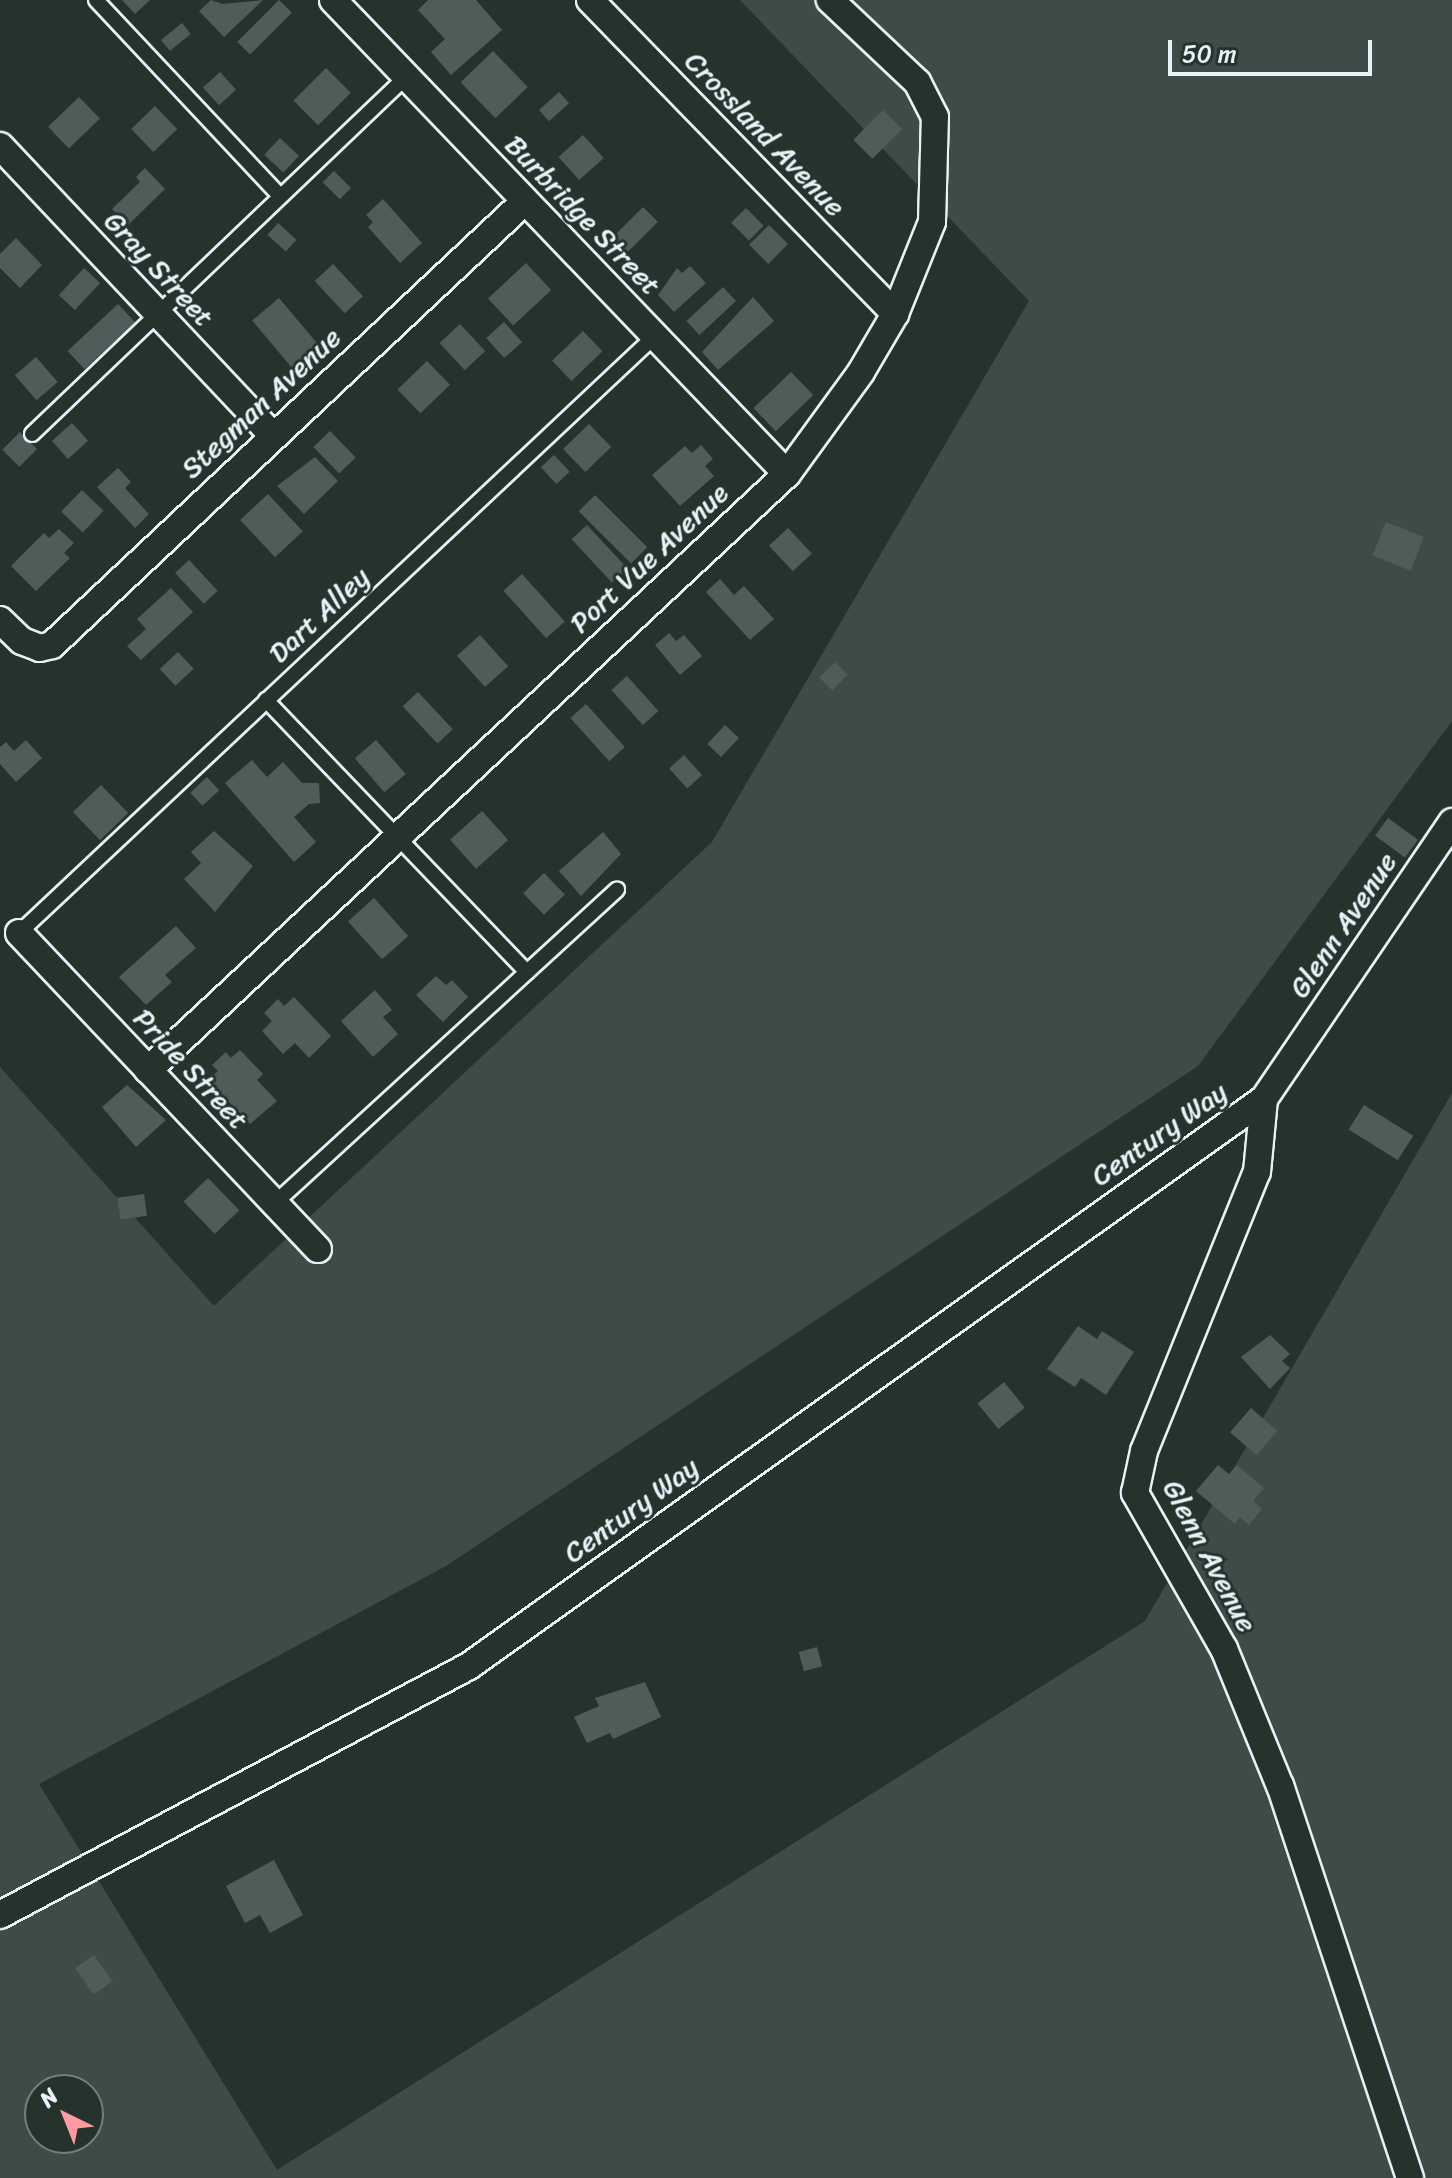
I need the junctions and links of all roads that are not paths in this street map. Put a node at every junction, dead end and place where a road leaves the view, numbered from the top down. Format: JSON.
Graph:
{"nodes":[{"id":1,"x":96,"y":0,"type":"edge"},
{"id":2,"x":333,"y":0,"type":"edge"},
{"id":3,"x":590,"y":0,"type":"edge"},
{"id":4,"x":830,"y":0,"type":"edge"},
{"id":5,"x":406,"y":77,"type":"junction"},
{"id":6,"x":0,"y":146,"type":"edge"},
{"id":7,"x":278,"y":194,"type":"junction"},
{"id":8,"x":524,"y":202,"type":"junction"},
{"id":9,"x":158,"y":313,"type":"junction"},
{"id":10,"x":895,"y":314,"type":"junction"},
{"id":11,"x":655,"y":336,"type":"junction"},
{"id":12,"x":32,"y":434,"type":"dead end"},
{"id":13,"x":272,"y":435,"type":"junction"},
{"id":14,"x":787,"y":474,"type":"junction"},
{"id":15,"x":0,"y":620,"type":"edge"},
{"id":16,"x":266,"y":700,"type":"junction"},
{"id":17,"x":1452,"y":822,"type":"edge"},
{"id":18,"x":397,"y":835,"type":"junction"},
{"id":19,"x":617,"y":890,"type":"dead end"},
{"id":20,"x":19,"y":933,"type":"joint"},
{"id":21,"x":527,"y":972,"type":"junction"},
{"id":22,"x":148,"y":1070,"type":"junction"},
{"id":23,"x":1264,"y":1099,"type":"junction"},
{"id":24,"x":275,"y":1203,"type":"junction"},
{"id":25,"x":318,"y":1249,"type":"dead end"},
{"id":26,"x":0,"y":1915,"type":"edge"},
{"id":27,"x":1410,"y":2178,"type":"edge"}],
"edges":[{"from":1,"to":7,"type":"lane"},
{"from":2,"to":5,"type":"street","name":"Burbridge Street"},
{"from":3,"to":10,"type":"street","name":"Crossland Avenue"},
{"from":4,"to":10,"type":"street","name":"Port Vue Avenue"},
{"from":5,"to":7,"type":"lane"},
{"from":5,"to":8,"type":"street","name":"Burbridge Street"},
{"from":6,"to":9,"type":"street","name":"Gray Street"},
{"from":7,"to":9,"type":"lane"},
{"from":8,"to":11,"type":"street","name":"Burbridge Street"},
{"from":8,"to":13,"type":"street","name":"Stegman Avenue"},
{"from":9,"to":12,"type":"lane"},
{"from":9,"to":13,"type":"street","name":"Gray Street"},
{"from":10,"to":14,"type":"street","name":"Port Vue Avenue"},
{"from":11,"to":14,"type":"street","name":"Burbridge Street"},
{"from":11,"to":16,"type":"lane","name":"Dart Alley"},
{"from":13,"to":15,"type":"street","name":"Stegman Avenue"},
{"from":14,"to":18,"type":"street","name":"Port Vue Avenue"},
{"from":16,"to":18,"type":"lane"},
{"from":16,"to":20,"type":"lane","name":"Dart Alley"},
{"from":17,"to":23,"type":"street","name":"Glenn Avenue"},
{"from":18,"to":21,"type":"lane"},
{"from":18,"to":22,"type":"street","name":"Port Vue Avenue"},
{"from":19,"to":21,"type":"lane"},
{"from":20,"to":22,"type":"street","name":"Pride Street"},
{"from":21,"to":24,"type":"lane"},
{"from":22,"to":24,"type":"street","name":"Pride Street"},
{"from":23,"to":26,"type":"street","name":"Century Way"},
{"from":23,"to":27,"type":"street","name":"Glenn Avenue"},
{"from":24,"to":25,"type":"street","name":"Pride Street"}]}
